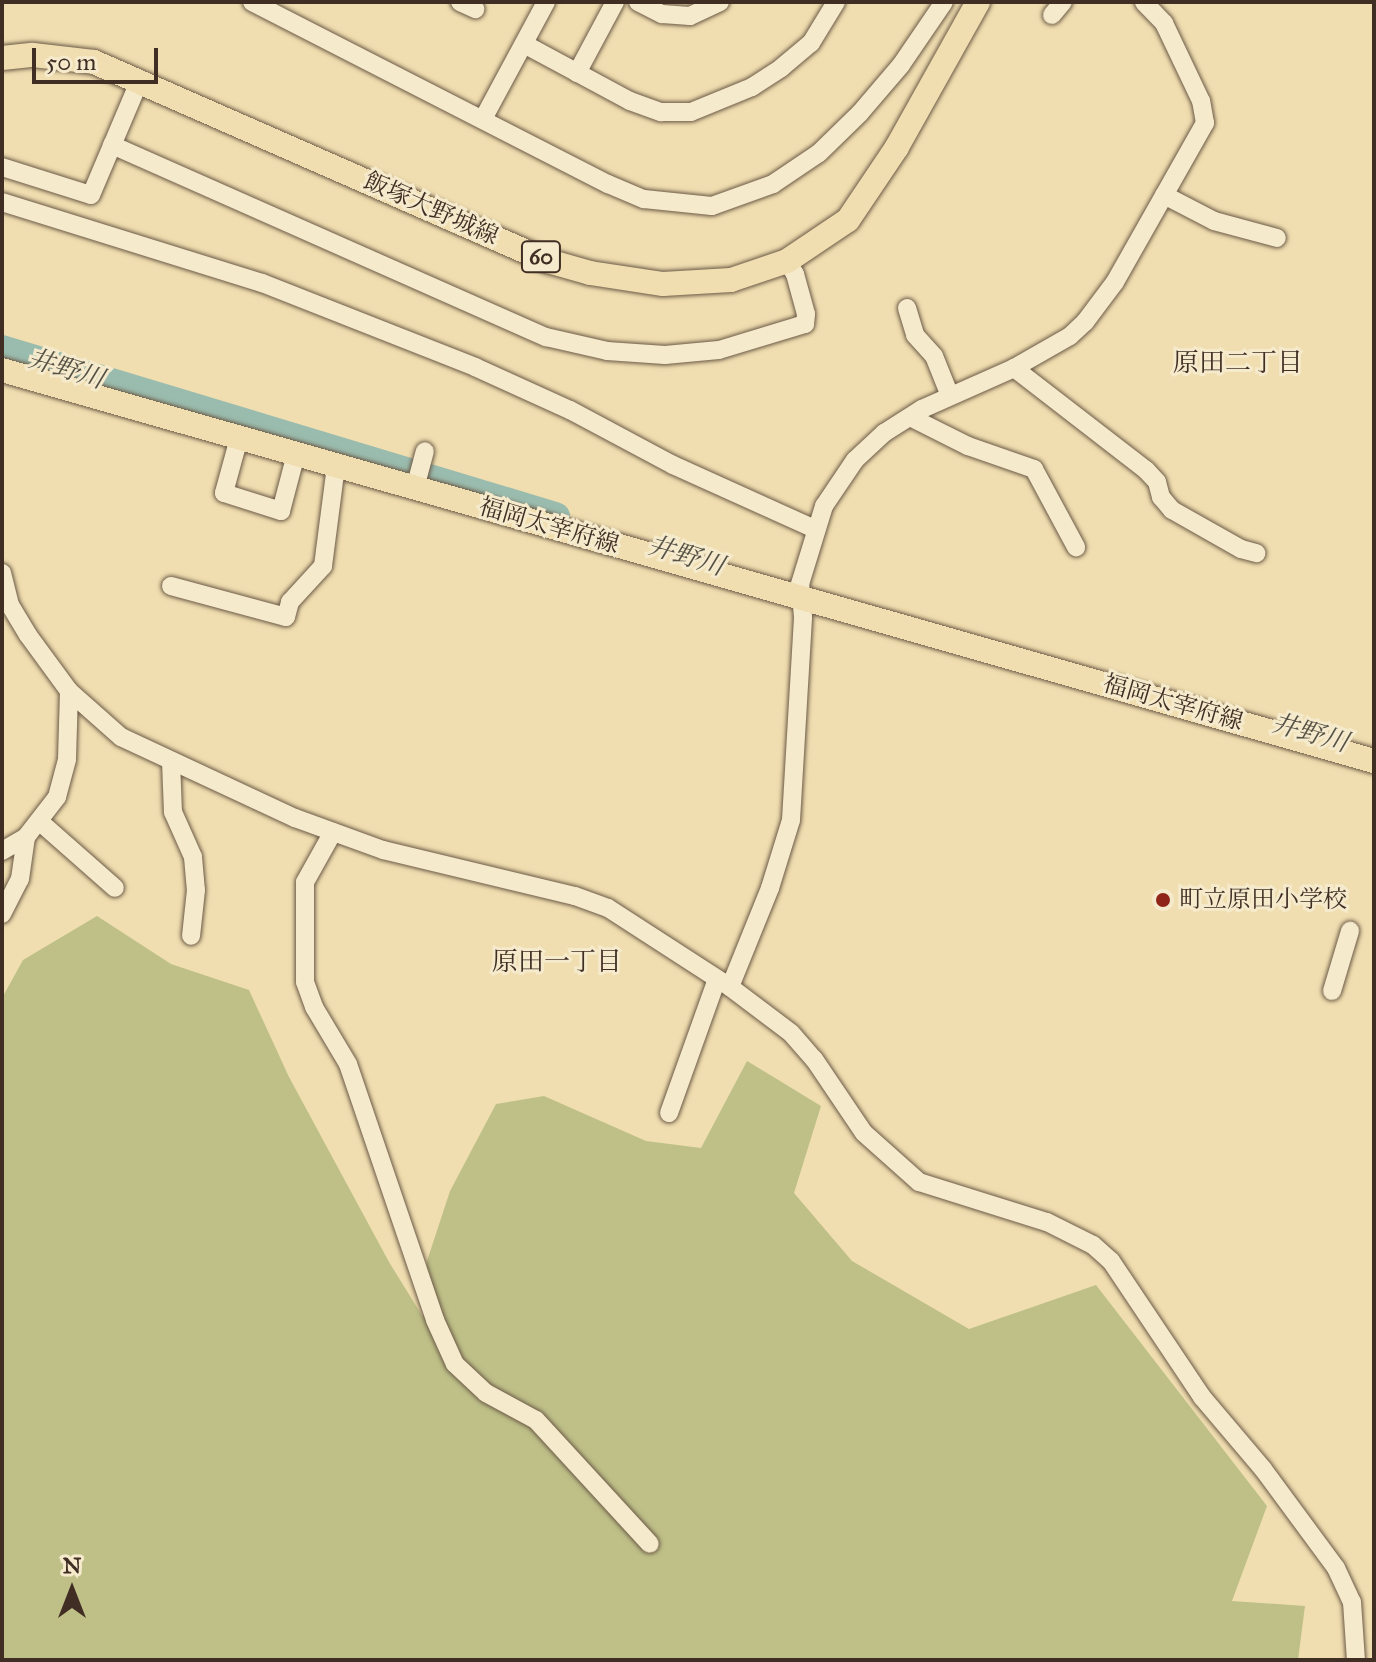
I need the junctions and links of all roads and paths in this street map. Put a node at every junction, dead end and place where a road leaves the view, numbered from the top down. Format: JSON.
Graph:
{"nodes":[{"id":1,"x":252,"y":2,"type":"edge"},
{"id":2,"x":546,"y":2,"type":"edge"},
{"id":3,"x":615,"y":2,"type":"edge"},
{"id":4,"x":638,"y":2,"type":"edge"},
{"id":5,"x":720,"y":2,"type":"edge"},
{"id":6,"x":836,"y":2,"type":"edge"},
{"id":7,"x":944,"y":2,"type":"edge"},
{"id":8,"x":978,"y":2,"type":"edge"},
{"id":9,"x":1144,"y":2,"type":"edge"},
{"id":10,"x":524,"y":44,"type":"junction"},
{"id":11,"x":2,"y":58,"type":"edge"},
{"id":12,"x":577,"y":73,"type":"junction"},
{"id":13,"x":139,"y":82,"type":"junction"},
{"id":14,"x":483,"y":119,"type":"junction"},
{"id":15,"x":112,"y":145,"type":"junction"},
{"id":16,"x":2,"y":167,"type":"edge"},
{"id":17,"x":1164,"y":195,"type":"junction"},
{"id":18,"x":2,"y":202,"type":"edge"},
{"id":19,"x":1277,"y":238,"type":"dead end"},
{"id":20,"x":787,"y":261,"type":"junction"},
{"id":21,"x":907,"y":308,"type":"dead end"},
{"id":22,"x":1014,"y":368,"type":"junction"},
{"id":23,"x":2,"y":370,"type":"edge"},
{"id":24,"x":950,"y":396,"type":"junction"},
{"id":25,"x":910,"y":417,"type":"junction"},
{"id":26,"x":239,"y":438,"type":"junction"},
{"id":27,"x":425,"y":451,"type":"dead end"},
{"id":28,"x":296,"y":454,"type":"junction"},
{"id":29,"x":336,"y":466,"type":"junction"},
{"id":30,"x":416,"y":485,"type":"junction"},
{"id":31,"x":815,"y":529,"type":"junction"},
{"id":32,"x":1076,"y":547,"type":"dead end"},
{"id":33,"x":1256,"y":553,"type":"dead end"},
{"id":34,"x":2,"y":573,"type":"edge"},
{"id":35,"x":171,"y":586,"type":"dead end"},
{"id":36,"x":802,"y":598,"type":"junction"},
{"id":37,"x":6,"y":606,"type":"edge"},
{"id":38,"x":69,"y":691,"type":"junction"},
{"id":39,"x":171,"y":761,"type":"junction"},
{"id":40,"x":1374,"y":761,"type":"edge"},
{"id":41,"x":39,"y":821,"type":"junction"},
{"id":42,"x":333,"y":832,"type":"junction"},
{"id":43,"x":26,"y":837,"type":"junction"},
{"id":44,"x":2,"y":851,"type":"edge"},
{"id":45,"x":115,"y":888,"type":"dead end"},
{"id":46,"x":2,"y":914,"type":"edge"},
{"id":47,"x":1350,"y":931,"type":"dead end"},
{"id":48,"x":191,"y":936,"type":"dead end"},
{"id":49,"x":724,"y":983,"type":"junction"},
{"id":50,"x":1332,"y":991,"type":"dead end"},
{"id":51,"x":669,"y":1113,"type":"dead end"},
{"id":52,"x":650,"y":1544,"type":"dead end"},
{"id":53,"x":1356,"y":1660,"type":"edge"}],
"edges":[{"from":1,"to":14,"type":"street"},
{"from":2,"to":10,"type":"street"},
{"from":3,"to":12,"type":"street"},
{"from":4,"to":5,"type":"street"},
{"from":6,"to":12,"type":"street"},
{"from":7,"to":14,"type":"street"},
{"from":8,"to":20,"type":"main road","name":"飯塚大野城線","number":"60"},
{"from":9,"to":17,"type":"street"},
{"from":10,"to":12,"type":"street"},
{"from":10,"to":14,"type":"street"},
{"from":11,"to":13,"type":"main road","name":"飯塚大野城線","number":"60"},
{"from":13,"to":15,"type":"street"},
{"from":13,"to":20,"type":"main road","name":"飯塚大野城線","number":"60"},
{"from":15,"to":16,"type":"street"},
{"from":15,"to":20,"type":"street"},
{"from":17,"to":19,"type":"street"},
{"from":17,"to":22,"type":"street"},
{"from":18,"to":31,"type":"street"},
{"from":21,"to":24,"type":"street"},
{"from":22,"to":24,"type":"street"},
{"from":22,"to":33,"type":"street"},
{"from":23,"to":26,"type":"main road","name":"福岡太宰府線"},
{"from":24,"to":25,"type":"street"},
{"from":25,"to":31,"type":"street"},
{"from":25,"to":32,"type":"street"},
{"from":26,"to":28,"type":"main road","name":"福岡太宰府線"},
{"from":26,"to":28,"type":"street"},
{"from":27,"to":30,"type":"street"},
{"from":28,"to":29,"type":"main road","name":"福岡太宰府線"},
{"from":29,"to":30,"type":"main road","name":"福岡太宰府線"},
{"from":29,"to":35,"type":"street"},
{"from":30,"to":36,"type":"main road","name":"福岡太宰府線"},
{"from":31,"to":36,"type":"street"},
{"from":34,"to":37,"type":"street"},
{"from":36,"to":40,"type":"main road","name":"福岡太宰府線"},
{"from":36,"to":49,"type":"street"},
{"from":37,"to":38,"type":"street"},
{"from":38,"to":39,"type":"street"},
{"from":38,"to":41,"type":"street"},
{"from":39,"to":42,"type":"street"},
{"from":39,"to":48,"type":"street"},
{"from":41,"to":43,"type":"street"},
{"from":41,"to":45,"type":"street"},
{"from":42,"to":49,"type":"street"},
{"from":42,"to":52,"type":"street"},
{"from":43,"to":44,"type":"street"},
{"from":43,"to":46,"type":"street"},
{"from":47,"to":50,"type":"street"},
{"from":49,"to":51,"type":"street"},
{"from":49,"to":53,"type":"street"}]}
